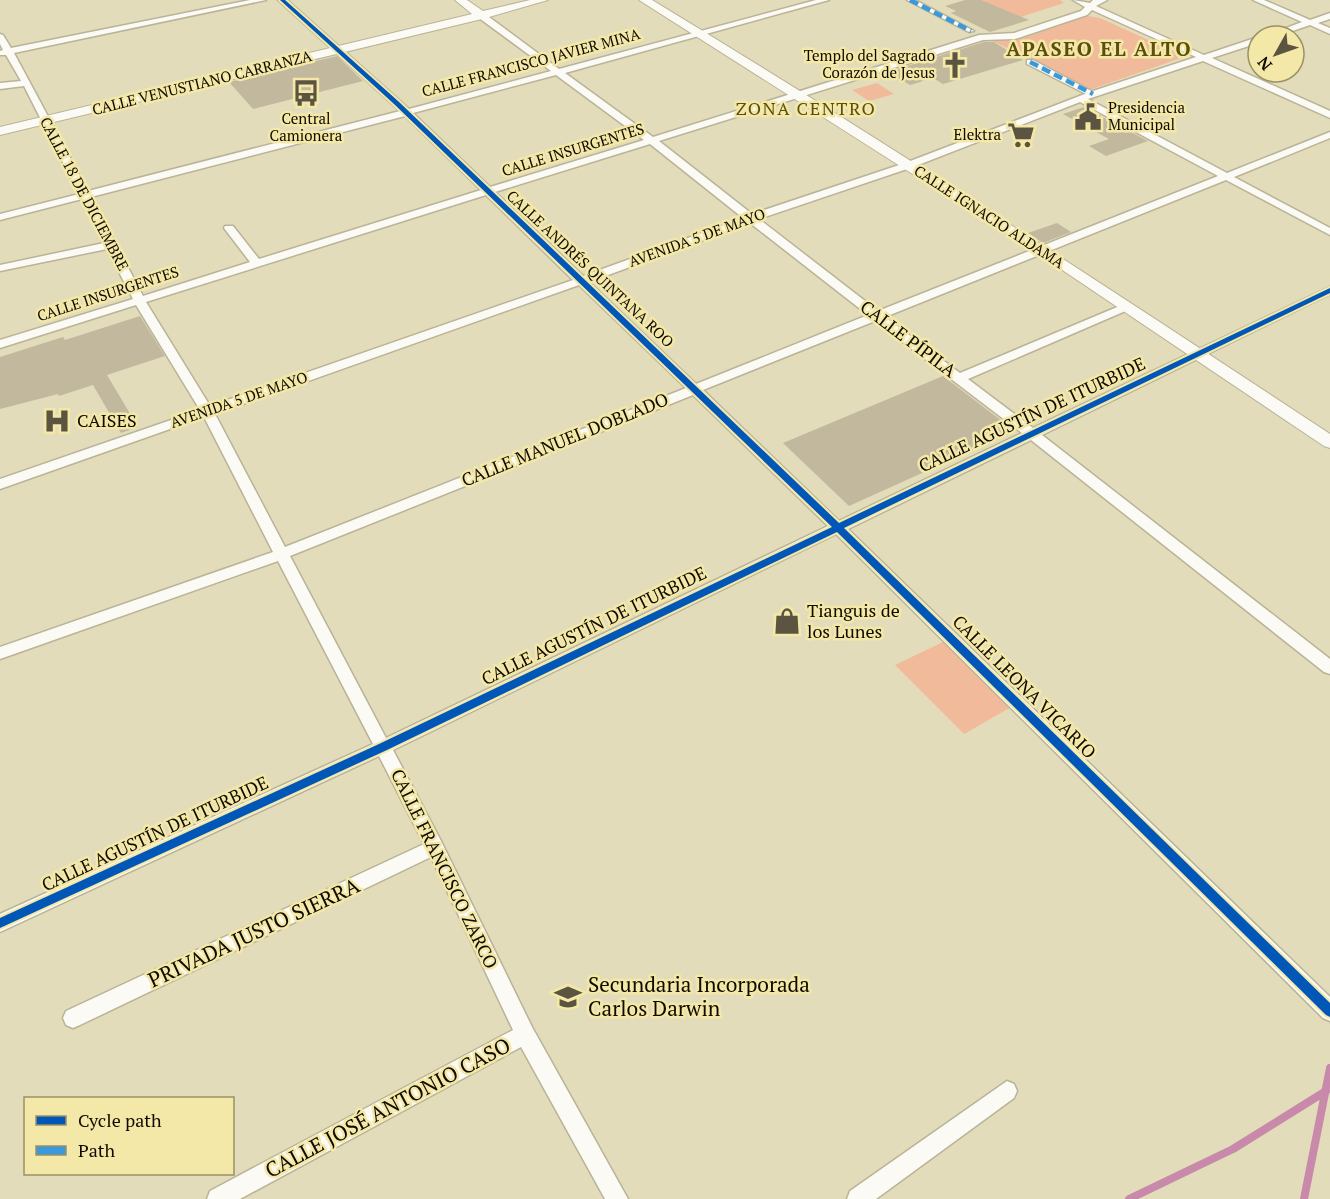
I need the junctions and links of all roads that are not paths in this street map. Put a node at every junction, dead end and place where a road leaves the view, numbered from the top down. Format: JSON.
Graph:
{"nodes":[{"id":1,"x":262,"y":0,"type":"edge"},
{"id":2,"x":282,"y":0,"type":"edge"},
{"id":3,"x":460,"y":0,"type":"edge"},
{"id":4,"x":543,"y":0,"type":"edge"},
{"id":5,"x":644,"y":0,"type":"edge"},
{"id":6,"x":825,"y":0,"type":"edge"},
{"id":7,"x":910,"y":0,"type":"edge"},
{"id":8,"x":1077,"y":0,"type":"edge"},
{"id":9,"x":1103,"y":0,"type":"edge"},
{"id":10,"x":1257,"y":0,"type":"edge"},
{"id":11,"x":1091,"y":7,"type":"junction"},
{"id":12,"x":482,"y":15,"type":"junction"},
{"id":13,"x":1330,"y":16,"type":"edge"},
{"id":14,"x":1310,"y":22,"type":"junction"},
{"id":15,"x":1304,"y":24,"type":"edge"},
{"id":16,"x":1330,"y":31,"type":"edge"},
{"id":17,"x":697,"y":34,"type":"junction"},
{"id":18,"x":976,"y":34,"type":"junction"},
{"id":19,"x":0,"y":37,"type":"edge"},
{"id":20,"x":1246,"y":44,"type":"edge"},
{"id":21,"x":341,"y":50,"type":"junction"},
{"id":22,"x":4,"y":53,"type":"edge"},
{"id":23,"x":1202,"y":58,"type":"junction"},
{"id":24,"x":1030,"y":62,"type":"dead end"},
{"id":25,"x":556,"y":72,"type":"junction"},
{"id":26,"x":27,"y":83,"type":"junction"},
{"id":27,"x":0,"y":86,"type":"edge"},
{"id":28,"x":798,"y":94,"type":"junction"},
{"id":29,"x":1093,"y":94,"type":"junction"},
{"id":30,"x":1081,"y":99,"type":"junction"},
{"id":31,"x":408,"y":112,"type":"junction"},
{"id":32,"x":1330,"y":115,"type":"edge"},
{"id":33,"x":45,"y":121,"type":"junction"},
{"id":34,"x":0,"y":132,"type":"edge"},
{"id":35,"x":1330,"y":135,"type":"edge"},
{"id":36,"x":652,"y":141,"type":"junction"},
{"id":37,"x":909,"y":165,"type":"junction"},
{"id":38,"x":1227,"y":177,"type":"junction"},
{"id":39,"x":487,"y":191,"type":"junction"},
{"id":40,"x":84,"y":196,"type":"junction"},
{"id":41,"x":0,"y":217,"type":"edge"},
{"id":42,"x":752,"y":218,"type":"junction"},
{"id":43,"x":229,"y":228,"type":"dead end"},
{"id":44,"x":1330,"y":232,"type":"edge"},
{"id":45,"x":112,"y":245,"type":"junction"},
{"id":46,"x":1042,"y":250,"type":"junction"},
{"id":47,"x":255,"y":263,"type":"junction"},
{"id":48,"x":0,"y":268,"type":"edge"},
{"id":49,"x":581,"y":281,"type":"junction"},
{"id":50,"x":1330,"y":290,"type":"edge"},
{"id":51,"x":138,"y":300,"type":"junction"},
{"id":52,"x":1126,"y":307,"type":"junction"},
{"id":53,"x":876,"y":316,"type":"junction"},
{"id":54,"x":0,"y":344,"type":"edge"},
{"id":55,"x":1199,"y":353,"type":"junction"},
{"id":56,"x":959,"y":378,"type":"junction"},
{"id":57,"x":694,"y":388,"type":"junction"},
{"id":58,"x":207,"y":411,"type":"junction"},
{"id":59,"x":1031,"y":433,"type":"junction"},
{"id":60,"x":1330,"y":442,"type":"edge"},
{"id":61,"x":0,"y":484,"type":"edge"},
{"id":62,"x":837,"y":526,"type":"junction"},
{"id":63,"x":282,"y":555,"type":"junction"},
{"id":64,"x":0,"y":653,"type":"edge"},
{"id":65,"x":1330,"y":668,"type":"edge"},
{"id":66,"x":383,"y":747,"type":"junction"},
{"id":67,"x":435,"y":847,"type":"junction"},
{"id":68,"x":0,"y":923,"type":"edge"},
{"id":69,"x":1328,"y":1009,"type":"edge"},
{"id":70,"x":73,"y":1018,"type":"dead end"},
{"id":71,"x":525,"y":1034,"type":"junction"},
{"id":72,"x":1007,"y":1091,"type":"dead end"},
{"id":73,"x":218,"y":1199,"type":"edge"},
{"id":74,"x":617,"y":1199,"type":"edge"},
{"id":75,"x":858,"y":1199,"type":"edge"}],
"edges":[{"from":1,"to":22,"type":"street"},
{"from":2,"to":21,"type":"street","name":"CALLE ANDRÉS QUINTANA ROO"},
{"from":3,"to":12,"type":"street"},
{"from":4,"to":12,"type":"street","name":"CALLE VENUSTIANO CARRANZA"},
{"from":5,"to":17,"type":"street","name":"CALLE IGNACIO ALDAMA"},
{"from":6,"to":17,"type":"street","name":"CALLE FRANCISCO JAVIER MINA"},
{"from":7,"to":18,"type":"street"},
{"from":8,"to":11,"type":"street"},
{"from":9,"to":11,"type":"street","name":"CALLE INSURGENTES"},
{"from":10,"to":14,"type":"street"},
{"from":11,"to":18,"type":"street","name":"CALLE INSURGENTES"},
{"from":11,"to":23,"type":"street"},
{"from":12,"to":21,"type":"street","name":"CALLE VENUSTIANO CARRANZA"},
{"from":12,"to":25,"type":"street","name":"CALLE PÍPILA"},
{"from":13,"to":14,"type":"street"},
{"from":14,"to":15,"type":"street"},
{"from":14,"to":16,"type":"street"},
{"from":17,"to":25,"type":"street","name":"CALLE FRANCISCO JAVIER MINA"},
{"from":17,"to":28,"type":"street","name":"CALLE IGNACIO ALDAMA"},
{"from":18,"to":28,"type":"street","name":"CALLE INSURGENTES"},
{"from":19,"to":22,"type":"street","name":"CALLE 18 DE DICIEMBRE"},
{"from":20,"to":23,"type":"street","name":"AVENIDA 5 DE MAYO"},
{"from":21,"to":31,"type":"street","name":"CALLE ANDRÉS QUINTANA ROO"},
{"from":21,"to":33,"type":"street","name":"CALLE VENUSTIANO CARRANZA"},
{"from":22,"to":26,"type":"street","name":"CALLE 18 DE DICIEMBRE"},
{"from":23,"to":29,"type":"street","name":"AVENIDA 5 DE MAYO"},
{"from":23,"to":32,"type":"street"},
{"from":24,"to":29,"type":"street"},
{"from":25,"to":31,"type":"street","name":"CALLE FRANCISCO JAVIER MINA"},
{"from":25,"to":36,"type":"street","name":"CALLE PÍPILA"},
{"from":26,"to":27,"type":"street"},
{"from":26,"to":33,"type":"street","name":"CALLE 18 DE DICIEMBRE"},
{"from":28,"to":36,"type":"street","name":"CALLE INSURGENTES"},
{"from":28,"to":37,"type":"street","name":"CALLE IGNACIO ALDAMA"},
{"from":29,"to":30,"type":"street","name":"AVENIDA 5 DE MAYO"},
{"from":30,"to":37,"type":"street","name":"AVENIDA 5 DE MAYO"},
{"from":30,"to":38,"type":"street"},
{"from":31,"to":39,"type":"street","name":"CALLE ANDRÉS QUINTANA ROO"},
{"from":31,"to":40,"type":"street","name":"CALLE FRANCISCO JAVIER MINA"},
{"from":33,"to":34,"type":"street","name":"CALLE VENUSTIANO CARRANZA"},
{"from":33,"to":40,"type":"street","name":"CALLE 18 DE DICIEMBRE"},
{"from":35,"to":38,"type":"street","name":"CALLE MANUEL DOBLADO"},
{"from":36,"to":39,"type":"street","name":"CALLE INSURGENTES"},
{"from":36,"to":42,"type":"street","name":"CALLE PÍPILA"},
{"from":37,"to":42,"type":"street","name":"AVENIDA 5 DE MAYO"},
{"from":37,"to":46,"type":"street","name":"CALLE IGNACIO ALDAMA"},
{"from":38,"to":44,"type":"street"},
{"from":38,"to":46,"type":"street","name":"CALLE MANUEL DOBLADO"},
{"from":39,"to":47,"type":"street","name":"CALLE INSURGENTES"},
{"from":39,"to":49,"type":"street","name":"CALLE ANDRÉS QUINTANA ROO"},
{"from":40,"to":41,"type":"street","name":"CALLE FRANCISCO JAVIER MINA"},
{"from":40,"to":45,"type":"street","name":"CALLE 18 DE DICIEMBRE"},
{"from":42,"to":49,"type":"street","name":"AVENIDA 5 DE MAYO"},
{"from":42,"to":53,"type":"street","name":"CALLE PÍPILA"},
{"from":43,"to":47,"type":"street"},
{"from":45,"to":48,"type":"street"},
{"from":45,"to":51,"type":"street","name":"CALLE 18 DE DICIEMBRE"},
{"from":46,"to":52,"type":"street","name":"CALLE IGNACIO ALDAMA"},
{"from":46,"to":53,"type":"street","name":"CALLE MANUEL DOBLADO"},
{"from":47,"to":51,"type":"street","name":"CALLE INSURGENTES"},
{"from":49,"to":57,"type":"street","name":"CALLE ANDRÉS QUINTANA ROO"},
{"from":49,"to":58,"type":"street","name":"AVENIDA 5 DE MAYO"},
{"from":50,"to":55,"type":"street","name":"CALLE AGUSTÍN DE ITURBIDE"},
{"from":51,"to":54,"type":"street","name":"CALLE INSURGENTES"},
{"from":51,"to":58,"type":"street","name":"CALLE 18 DE DICIEMBRE"},
{"from":52,"to":55,"type":"street","name":"CALLE IGNACIO ALDAMA"},
{"from":52,"to":56,"type":"street"},
{"from":53,"to":56,"type":"street","name":"CALLE PÍPILA"},
{"from":53,"to":57,"type":"street","name":"CALLE MANUEL DOBLADO"},
{"from":55,"to":59,"type":"street","name":"CALLE AGUSTÍN DE ITURBIDE"},
{"from":55,"to":60,"type":"street","name":"CALLE IGNACIO ALDAMA"},
{"from":56,"to":59,"type":"street","name":"CALLE PÍPILA"},
{"from":57,"to":62,"type":"street","name":"CALLE LEONA VICARIO"},
{"from":57,"to":63,"type":"street","name":"CALLE MANUEL DOBLADO"},
{"from":58,"to":61,"type":"street","name":"AVENIDA 5 DE MAYO"},
{"from":58,"to":63,"type":"street","name":"CALLE FRANCISCO ZARCO"},
{"from":59,"to":62,"type":"street","name":"CALLE AGUSTÍN DE ITURBIDE"},
{"from":59,"to":65,"type":"street","name":"CALLE PÍPILA"},
{"from":62,"to":66,"type":"street","name":"CALLE AGUSTÍN DE ITURBIDE"},
{"from":62,"to":69,"type":"street","name":"CALLE LEONA VICARIO"},
{"from":63,"to":64,"type":"street","name":"CALLE MANUEL DOBLADO"},
{"from":63,"to":66,"type":"street","name":"CALLE FRANCISCO ZARCO"},
{"from":66,"to":67,"type":"street","name":"CALLE FRANCISCO ZARCO"},
{"from":66,"to":68,"type":"street","name":"CALLE AGUSTÍN DE ITURBIDE"},
{"from":67,"to":70,"type":"street","name":"PRIVADA JUSTO SIERRA"},
{"from":67,"to":71,"type":"street","name":"CALLE FRANCISCO ZARCO"},
{"from":71,"to":73,"type":"street","name":"CALLE JOSÉ ANTONIO CASO"},
{"from":71,"to":74,"type":"street","name":"CALLE FRANCISCO ZARCO"},
{"from":72,"to":75,"type":"street"}]}
